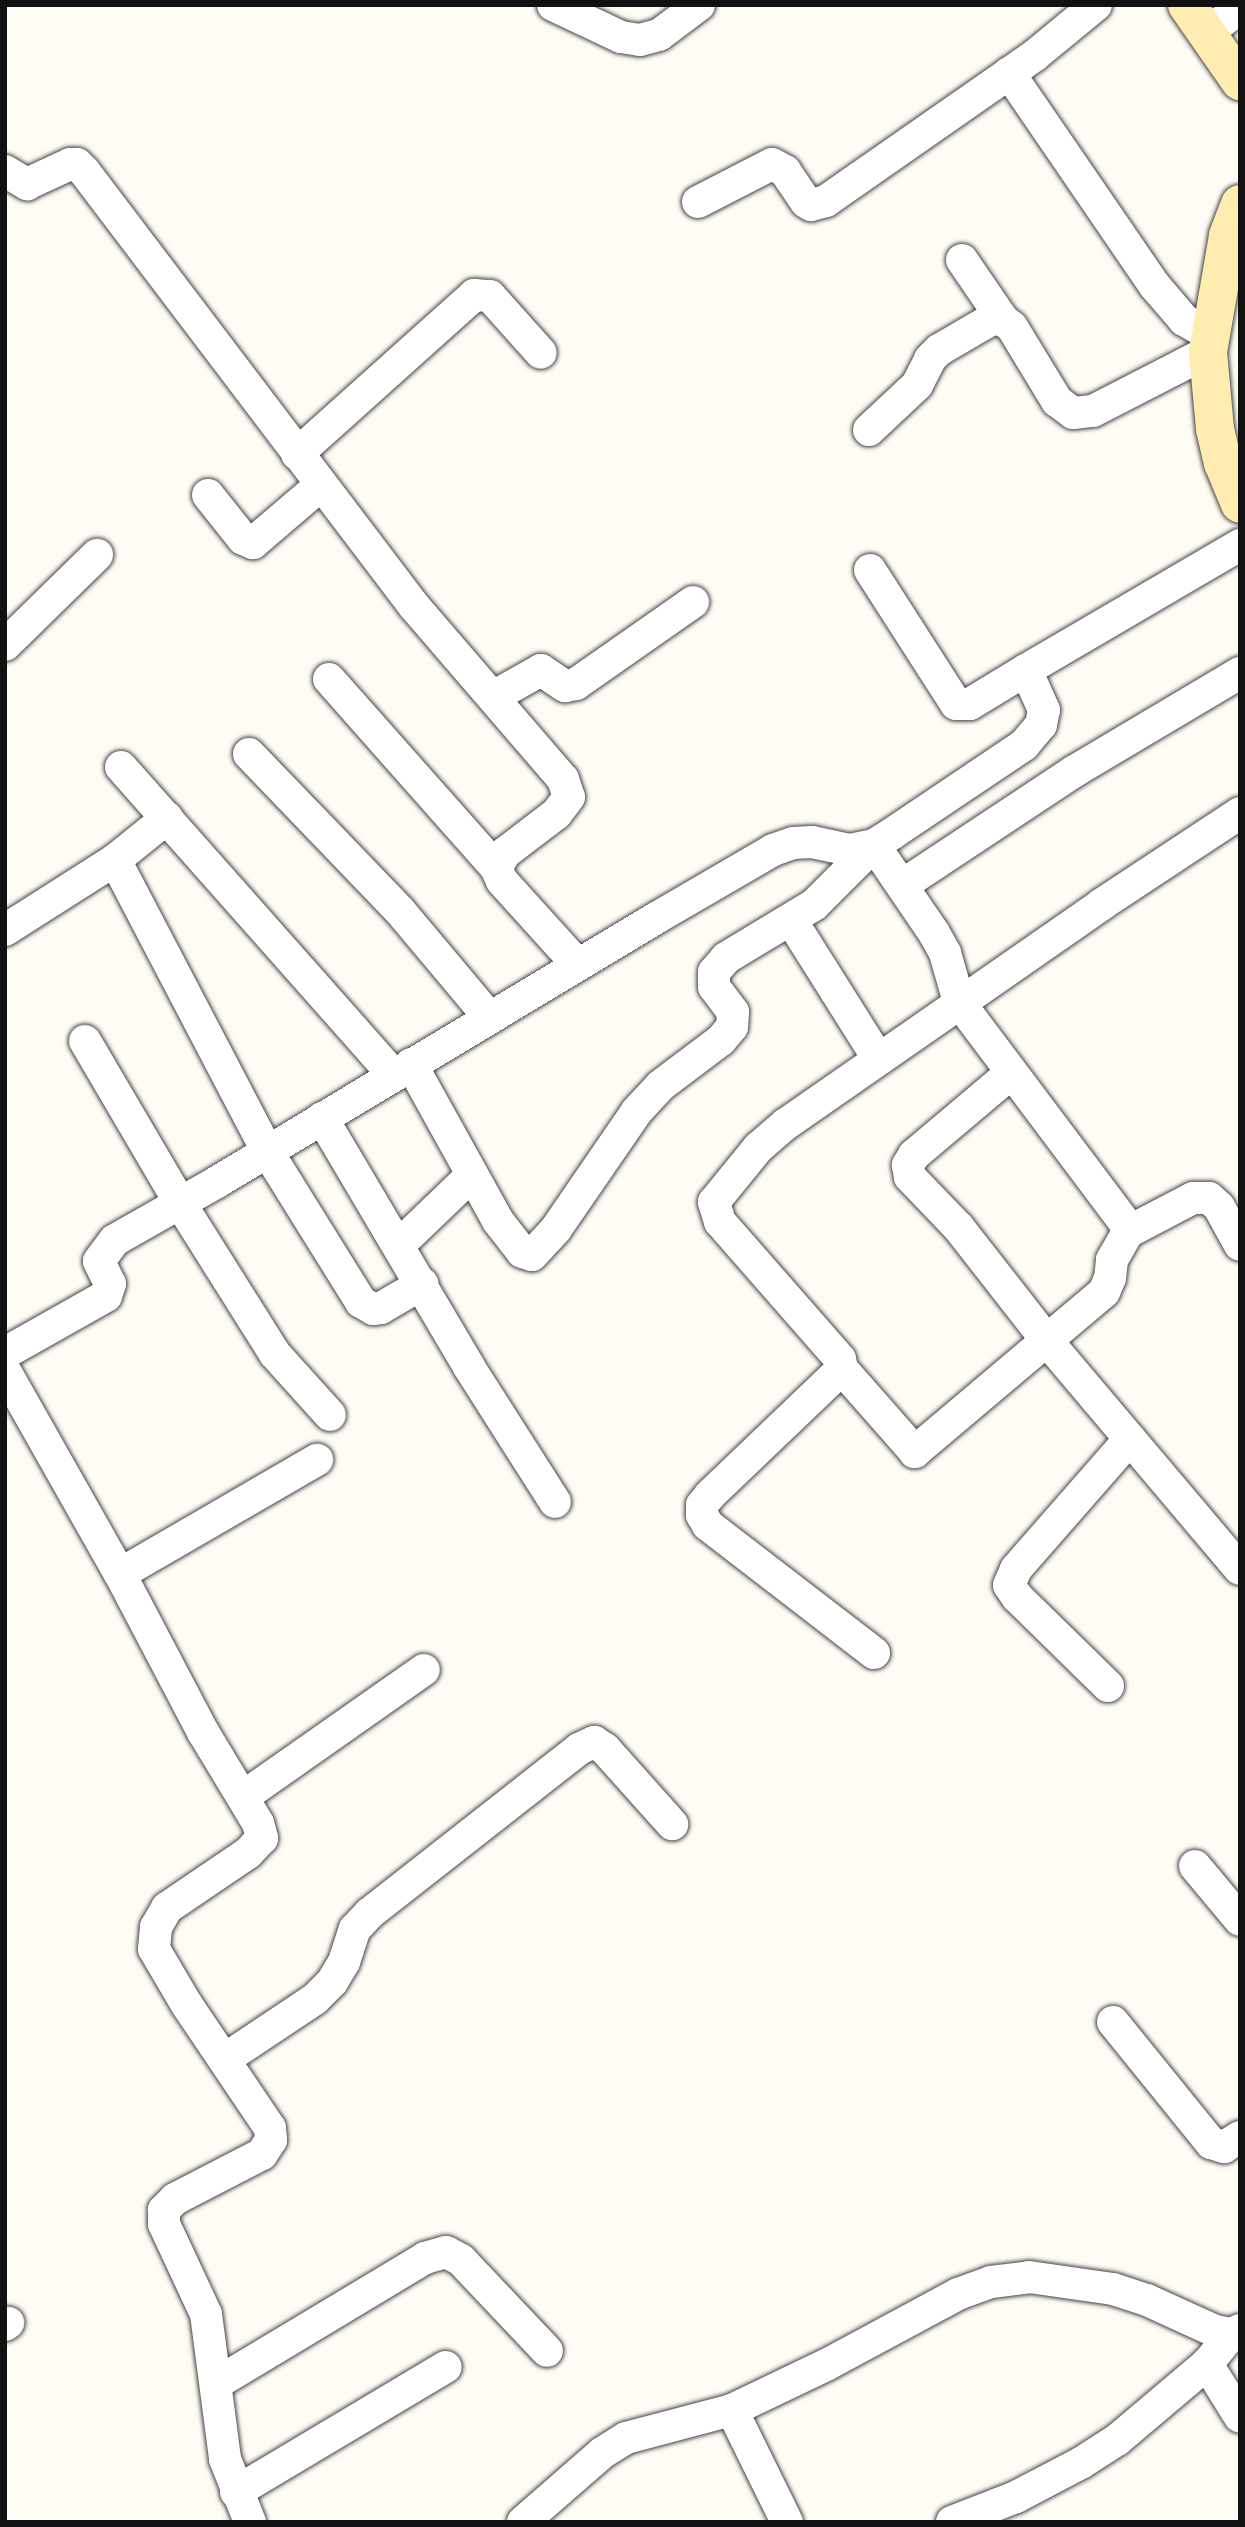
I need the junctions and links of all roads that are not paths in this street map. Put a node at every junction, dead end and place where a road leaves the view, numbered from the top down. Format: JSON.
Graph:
{"nodes":[{"id":1,"x":553,"y":5,"type":"edge"},
{"id":2,"x":699,"y":5,"type":"edge"},
{"id":3,"x":1096,"y":5,"type":"edge"},
{"id":4,"x":1240,"y":8,"type":"edge"},
{"id":5,"x":1197,"y":19,"type":"edge"},
{"id":6,"x":1009,"y":73,"type":"junction"},
{"id":7,"x":1240,"y":81,"type":"edge"},
{"id":8,"x":5,"y":171,"type":"edge"},
{"id":9,"x":698,"y":202,"type":"dead end"},
{"id":10,"x":1236,"y":224,"type":"edge"},
{"id":11,"x":961,"y":260,"type":"dead end"},
{"id":12,"x":1003,"y":320,"type":"junction"},
{"id":13,"x":1208,"y":343,"type":"junction"},
{"id":14,"x":541,"y":353,"type":"dead end"},
{"id":15,"x":869,"y":430,"type":"dead end"},
{"id":16,"x":297,"y":454,"type":"junction"},
{"id":17,"x":321,"y":485,"type":"junction"},
{"id":18,"x":208,"y":495,"type":"dead end"},
{"id":19,"x":1240,"y":504,"type":"edge"},
{"id":20,"x":1240,"y":545,"type":"edge"},
{"id":21,"x":97,"y":555,"type":"dead end"},
{"id":22,"x":870,"y":570,"type":"dead end"},
{"id":23,"x":693,"y":602,"type":"dead end"},
{"id":24,"x":5,"y":645,"type":"edge"},
{"id":25,"x":1026,"y":670,"type":"junction"},
{"id":26,"x":1240,"y":673,"type":"edge"},
{"id":27,"x":329,"y":679,"type":"dead end"},
{"id":28,"x":492,"y":698,"type":"junction"},
{"id":29,"x":250,"y":754,"type":"dead end"},
{"id":30,"x":121,"y":767,"type":"dead end"},
{"id":31,"x":1240,"y":813,"type":"edge"},
{"id":32,"x":167,"y":818,"type":"junction"},
{"id":33,"x":874,"y":845,"type":"junction"},
{"id":34,"x":115,"y":860,"type":"junction"},
{"id":35,"x":496,"y":868,"type":"junction"},
{"id":36,"x":904,"y":884,"type":"junction"},
{"id":37,"x":791,"y":920,"type":"junction"},
{"id":38,"x":5,"y":930,"type":"edge"},
{"id":39,"x":578,"y":965,"type":"junction"},
{"id":40,"x":959,"y":1002,"type":"junction"},
{"id":41,"x":489,"y":1017,"type":"junction"},
{"id":42,"x":85,"y":1041,"type":"dead end"},
{"id":43,"x":878,"y":1058,"type":"junction"},
{"id":44,"x":402,"y":1069,"type":"junction"},
{"id":45,"x":1010,"y":1074,"type":"junction"},
{"id":46,"x":322,"y":1118,"type":"junction"},
{"id":47,"x":267,"y":1150,"type":"junction"},
{"id":48,"x":471,"y":1176,"type":"junction"},
{"id":49,"x":180,"y":1203,"type":"junction"},
{"id":50,"x":1128,"y":1232,"type":"junction"},
{"id":51,"x":399,"y":1245,"type":"junction"},
{"id":52,"x":1240,"y":1245,"type":"edge"},
{"id":53,"x":422,"y":1284,"type":"junction"},
{"id":54,"x":1048,"y":1342,"type":"junction"},
{"id":55,"x":5,"y":1353,"type":"edge"},
{"id":56,"x":842,"y":1369,"type":"junction"},
{"id":57,"x":5,"y":1371,"type":"edge"},
{"id":58,"x":330,"y":1415,"type":"dead end"},
{"id":59,"x":1130,"y":1439,"type":"junction"},
{"id":60,"x":317,"y":1460,"type":"dead end"},
{"id":61,"x":555,"y":1502,"type":"dead end"},
{"id":62,"x":1240,"y":1569,"type":"edge"},
{"id":63,"x":120,"y":1574,"type":"junction"},
{"id":64,"x":874,"y":1653,"type":"dead end"},
{"id":65,"x":424,"y":1670,"type":"dead end"},
{"id":66,"x":1108,"y":1686,"type":"dead end"},
{"id":67,"x":243,"y":1797,"type":"junction"},
{"id":68,"x":672,"y":1824,"type":"dead end"},
{"id":69,"x":1195,"y":1866,"type":"dead end"},
{"id":70,"x":1240,"y":1920,"type":"edge"},
{"id":71,"x":1113,"y":2022,"type":"dead end"},
{"id":72,"x":226,"y":2060,"type":"junction"},
{"id":73,"x":1240,"y":2137,"type":"edge"},
{"id":74,"x":1236,"y":2332,"type":"edge"},
{"id":75,"x":547,"y":2351,"type":"dead end"},
{"id":76,"x":1207,"y":2364,"type":"junction"},
{"id":77,"x":446,"y":2367,"type":"dead end"},
{"id":78,"x":217,"y":2383,"type":"junction"},
{"id":79,"x":732,"y":2410,"type":"junction"},
{"id":80,"x":1240,"y":2417,"type":"edge"},
{"id":81,"x":236,"y":2492,"type":"junction"},
{"id":82,"x":250,"y":2522,"type":"edge"},
{"id":83,"x":523,"y":2522,"type":"edge"},
{"id":84,"x":787,"y":2522,"type":"edge"},
{"id":85,"x":952,"y":2522,"type":"edge"}],
"edges":[{"from":1,"to":2,"type":"street"},
{"from":3,"to":6,"type":"street"},
{"from":4,"to":5,"type":"street"},
{"from":5,"to":7,"type":"street"},
{"from":6,"to":9,"type":"street"},
{"from":6,"to":13,"type":"street"},
{"from":8,"to":16,"type":"street"},
{"from":10,"to":13,"type":"street"},
{"from":11,"to":12,"type":"street"},
{"from":12,"to":13,"type":"street"},
{"from":12,"to":15,"type":"street"},
{"from":13,"to":19,"type":"street"},
{"from":14,"to":16,"type":"street"},
{"from":16,"to":17,"type":"street"},
{"from":17,"to":18,"type":"street"},
{"from":17,"to":28,"type":"street"},
{"from":20,"to":25,"type":"street"},
{"from":21,"to":24,"type":"street"},
{"from":22,"to":25,"type":"street"},
{"from":23,"to":28,"type":"street"},
{"from":25,"to":33,"type":"street"},
{"from":26,"to":36,"type":"street"},
{"from":27,"to":35,"type":"street"},
{"from":28,"to":35,"type":"street"},
{"from":29,"to":41,"type":"street"},
{"from":30,"to":32,"type":"street"},
{"from":31,"to":40,"type":"street"},
{"from":32,"to":34,"type":"street"},
{"from":32,"to":44,"type":"street"},
{"from":33,"to":36,"type":"street"},
{"from":33,"to":37,"type":"street"},
{"from":33,"to":39,"type":"street"},
{"from":34,"to":38,"type":"street"},
{"from":34,"to":47,"type":"street"},
{"from":35,"to":39,"type":"street"},
{"from":36,"to":40,"type":"street"},
{"from":37,"to":43,"type":"street"},
{"from":37,"to":48,"type":"street"},
{"from":39,"to":41,"type":"street"},
{"from":40,"to":43,"type":"street"},
{"from":40,"to":45,"type":"street"},
{"from":41,"to":44,"type":"street"},
{"from":42,"to":49,"type":"street"},
{"from":43,"to":56,"type":"street"},
{"from":44,"to":46,"type":"street"},
{"from":44,"to":48,"type":"street"},
{"from":45,"to":50,"type":"street"},
{"from":45,"to":54,"type":"street"},
{"from":46,"to":47,"type":"street"},
{"from":46,"to":51,"type":"street"},
{"from":47,"to":49,"type":"street"},
{"from":47,"to":53,"type":"street"},
{"from":48,"to":51,"type":"street"},
{"from":49,"to":55,"type":"street"},
{"from":49,"to":58,"type":"street"},
{"from":50,"to":52,"type":"street"},
{"from":50,"to":54,"type":"street"},
{"from":51,"to":53,"type":"street"},
{"from":53,"to":61,"type":"street"},
{"from":54,"to":56,"type":"street"},
{"from":54,"to":59,"type":"street"},
{"from":56,"to":64,"type":"street"},
{"from":57,"to":63,"type":"street"},
{"from":59,"to":62,"type":"street"},
{"from":59,"to":66,"type":"street"},
{"from":60,"to":63,"type":"street"},
{"from":63,"to":67,"type":"street"},
{"from":65,"to":67,"type":"street"},
{"from":67,"to":72,"type":"street"},
{"from":68,"to":72,"type":"street"},
{"from":69,"to":70,"type":"street"},
{"from":71,"to":73,"type":"street"},
{"from":72,"to":78,"type":"street"},
{"from":74,"to":76,"type":"street"},
{"from":74,"to":79,"type":"street"},
{"from":75,"to":78,"type":"street"},
{"from":76,"to":80,"type":"street"},
{"from":76,"to":85,"type":"street"},
{"from":77,"to":81,"type":"street"},
{"from":78,"to":81,"type":"street"},
{"from":79,"to":83,"type":"street"},
{"from":79,"to":84,"type":"street"},
{"from":81,"to":82,"type":"street"}]}
